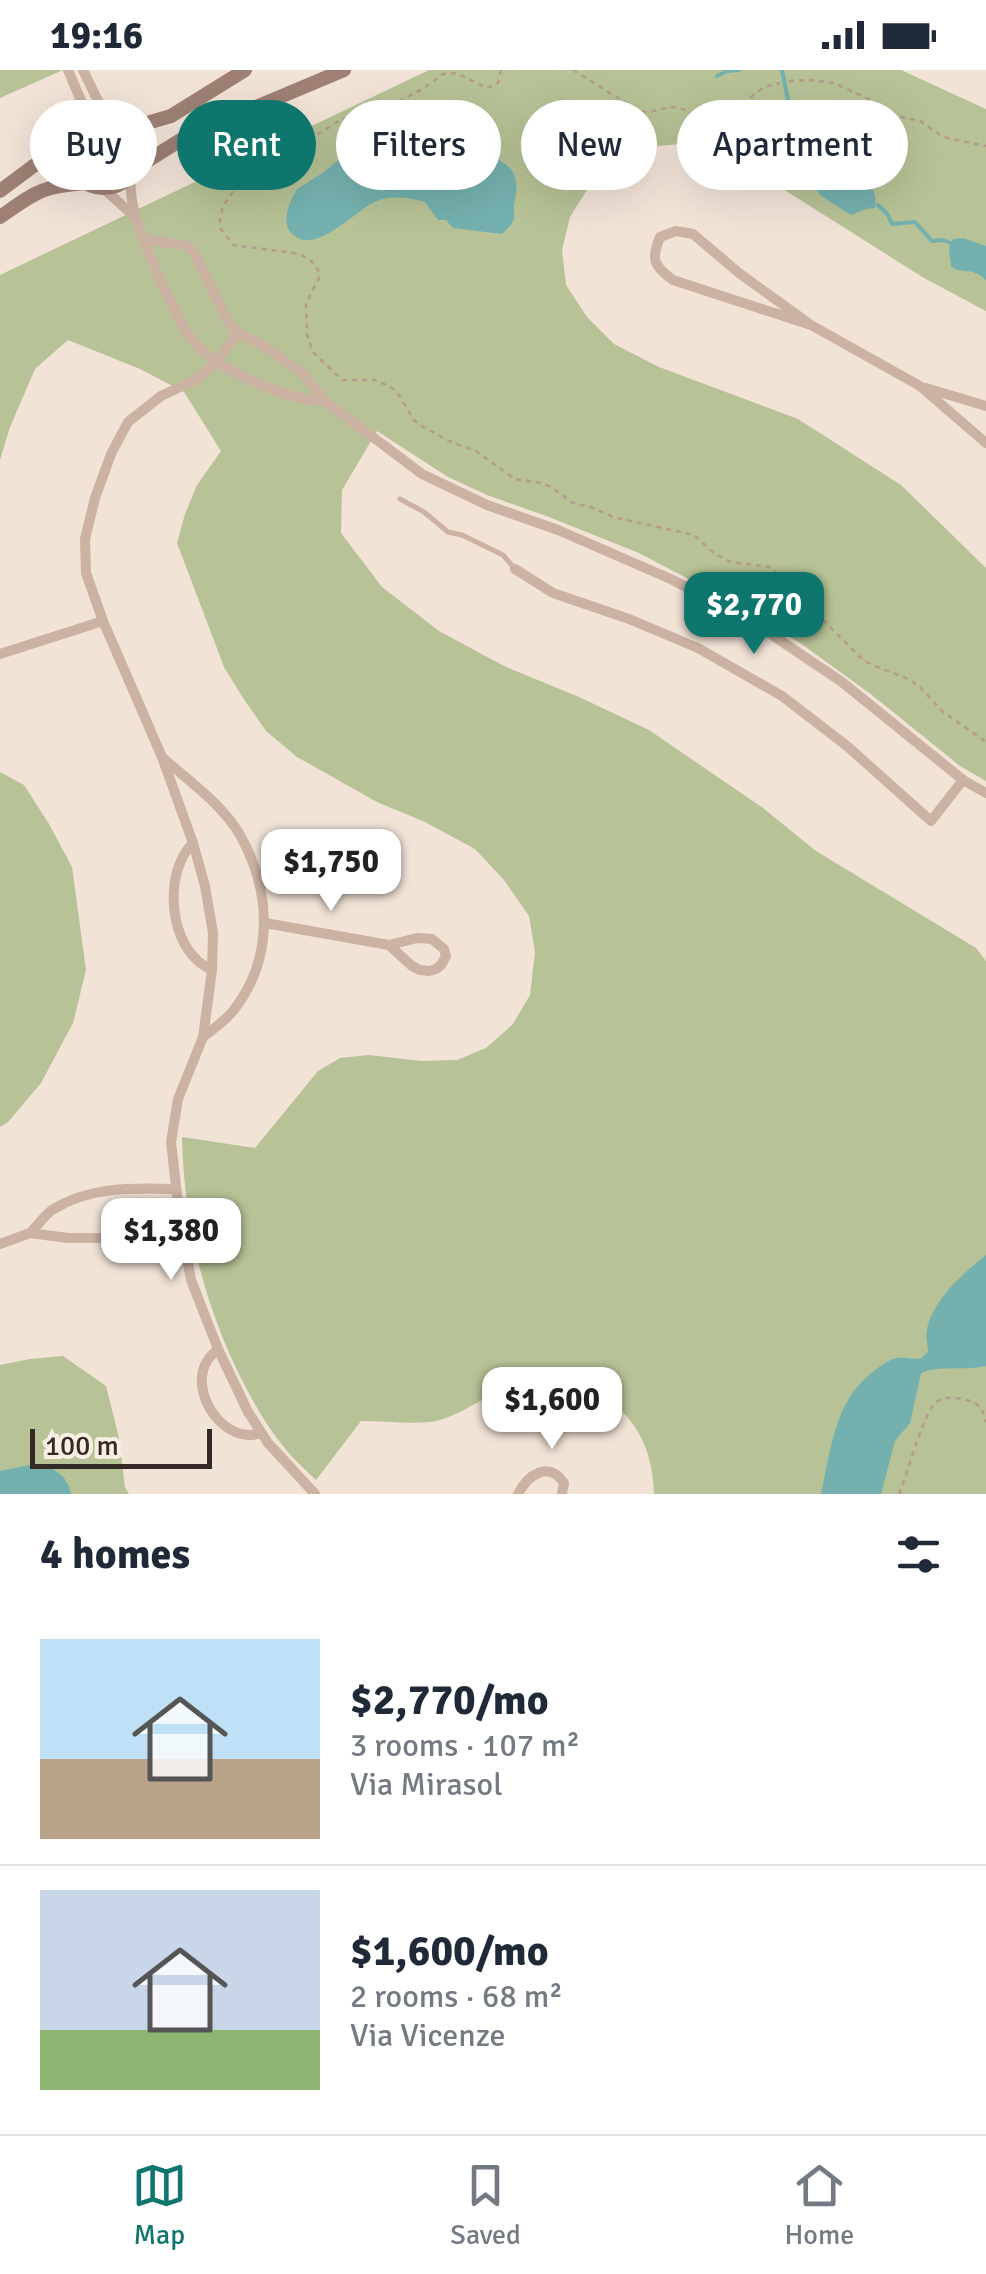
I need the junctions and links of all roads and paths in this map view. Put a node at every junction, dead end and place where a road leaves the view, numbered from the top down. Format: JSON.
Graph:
{"nodes":[{"id":1,"x":68,"y":70,"type":"edge"},
{"id":2,"x":83,"y":70,"type":"edge"},
{"id":3,"x":245,"y":70,"type":"edge"},
{"id":4,"x":344,"y":70,"type":"edge"},
{"id":5,"x":501,"y":70,"type":"edge"},
{"id":6,"x":573,"y":70,"type":"edge"},
{"id":7,"x":790,"y":81,"type":"dead end"},
{"id":8,"x":780,"y":83,"type":"dead end"},
{"id":9,"x":81,"y":100,"type":"edge"},
{"id":10,"x":98,"y":100,"type":"edge"},
{"id":11,"x":157,"y":120,"type":"edge"},
{"id":12,"x":986,"y":146,"type":"edge"},
{"id":13,"x":157,"y":156,"type":"edge"},
{"id":14,"x":30,"y":168,"type":"edge"},
{"id":15,"x":40,"y":190,"type":"edge"},
{"id":16,"x":105,"y":190,"type":"edge"},
{"id":17,"x":134,"y":190,"type":"edge"},
{"id":18,"x":0,"y":191,"type":"edge"},
{"id":19,"x":0,"y":218,"type":"edge"},
{"id":20,"x":136,"y":218,"type":"junction"},
{"id":21,"x":144,"y":239,"type":"junction"},
{"id":22,"x":811,"y":325,"type":"junction"},
{"id":23,"x":238,"y":333,"type":"junction"},
{"id":24,"x":218,"y":360,"type":"junction"},
{"id":25,"x":920,"y":386,"type":"junction"},
{"id":26,"x":324,"y":402,"type":"junction"},
{"id":27,"x":986,"y":406,"type":"edge"},
{"id":28,"x":986,"y":443,"type":"edge"},
{"id":29,"x":400,"y":499,"type":"dead end"},
{"id":30,"x":515,"y":569,"type":"joint"},
{"id":31,"x":103,"y":620,"type":"junction"},
{"id":32,"x":1,"y":652,"type":"edge"},
{"id":33,"x":986,"y":742,"type":"edge"},
{"id":34,"x":162,"y":757,"type":"junction"},
{"id":35,"x":963,"y":780,"type":"junction"},
{"id":36,"x":986,"y":792,"type":"edge"},
{"id":37,"x":193,"y":843,"type":"junction"},
{"id":38,"x":265,"y":923,"type":"junction"},
{"id":39,"x":389,"y":945,"type":"junction"},
{"id":40,"x":212,"y":970,"type":"junction"},
{"id":41,"x":204,"y":1037,"type":"junction"},
{"id":42,"x":176,"y":1189,"type":"junction"},
{"id":43,"x":179,"y":1213,"type":"junction"},
{"id":44,"x":30,"y":1233,"type":"junction"},
{"id":45,"x":0,"y":1244,"type":"edge"},
{"id":46,"x":218,"y":1349,"type":"junction"},
{"id":47,"x":986,"y":1422,"type":"edge"},
{"id":48,"x":261,"y":1432,"type":"junction"},
{"id":49,"x":315,"y":1494,"type":"edge"},
{"id":50,"x":518,"y":1494,"type":"edge"},
{"id":51,"x":562,"y":1494,"type":"edge"},
{"id":52,"x":899,"y":1494,"type":"edge"}],
"edges":[{"from":1,"to":9,"type":"street"},
{"from":2,"to":10,"type":"street"},
{"from":3,"to":11,"type":"main road"},
{"from":4,"to":13,"type":"main road"},
{"from":5,"to":33,"type":"path"},
{"from":6,"to":8,"type":"path"},
{"from":7,"to":12,"type":"path"},
{"from":14,"to":18,"type":"main road"},
{"from":15,"to":19,"type":"main road"},
{"from":16,"to":20,"type":"street"},
{"from":17,"to":20,"type":"street"},
{"from":20,"to":21,"type":"street"},
{"from":21,"to":23,"type":"street"},
{"from":21,"to":24,"type":"street"},
{"from":22,"to":22,"type":"street"},
{"from":22,"to":25,"type":"street"},
{"from":23,"to":24,"type":"street"},
{"from":23,"to":26,"type":"street"},
{"from":24,"to":26,"type":"street"},
{"from":24,"to":31,"type":"street"},
{"from":25,"to":27,"type":"street"},
{"from":25,"to":28,"type":"street"},
{"from":26,"to":35,"type":"street"},
{"from":29,"to":30,"type":"lane"},
{"from":30,"to":35,"type":"street"},
{"from":31,"to":32,"type":"street"},
{"from":31,"to":34,"type":"street"},
{"from":34,"to":37,"type":"street"},
{"from":34,"to":38,"type":"street"},
{"from":35,"to":36,"type":"street"},
{"from":37,"to":40,"type":"street"},
{"from":37,"to":40,"type":"street"},
{"from":38,"to":39,"type":"street"},
{"from":38,"to":41,"type":"street"},
{"from":39,"to":39,"type":"street"},
{"from":40,"to":41,"type":"street"},
{"from":41,"to":42,"type":"street"},
{"from":42,"to":43,"type":"street"},
{"from":42,"to":44,"type":"street"},
{"from":43,"to":44,"type":"street"},
{"from":43,"to":46,"type":"street"},
{"from":44,"to":45,"type":"street"},
{"from":46,"to":48,"type":"street"},
{"from":46,"to":48,"type":"street"},
{"from":47,"to":52,"type":"path"},
{"from":48,"to":49,"type":"street"},
{"from":50,"to":51,"type":"street"}]}
